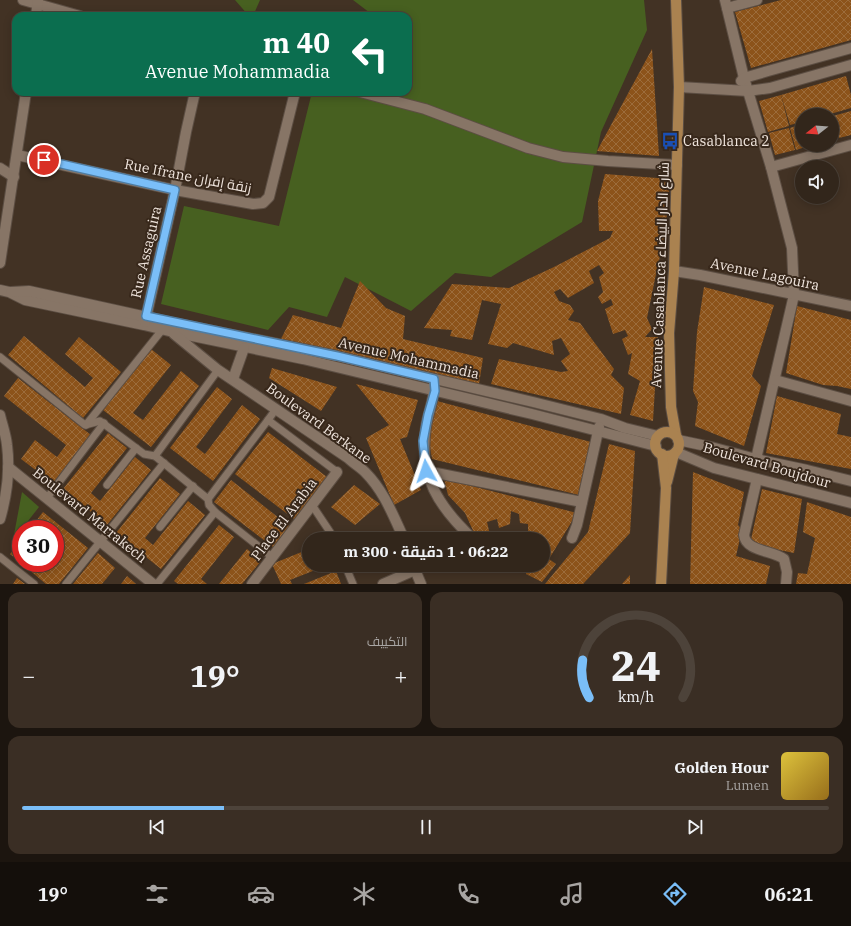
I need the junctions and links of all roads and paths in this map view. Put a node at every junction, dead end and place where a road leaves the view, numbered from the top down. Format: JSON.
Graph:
{"nodes":[{"id":1,"x":23,"y":0,"type":"edge"},
{"id":2,"x":676,"y":0,"type":"edge"},
{"id":3,"x":757,"y":0,"type":"edge"},
{"id":4,"x":38,"y":2,"type":"edge"},
{"id":5,"x":726,"y":4,"type":"edge"},
{"id":6,"x":37,"y":12,"type":"edge"},
{"id":7,"x":68,"y":12,"type":"edge"},
{"id":8,"x":851,"y":48,"type":"edge"},
{"id":9,"x":851,"y":65,"type":"edge"},
{"id":10,"x":744,"y":78,"type":"junction"},
{"id":11,"x":679,"y":87,"type":"junction"},
{"id":12,"x":732,"y":90,"type":"junction"},
{"id":13,"x":748,"y":91,"type":"junction"},
{"id":14,"x":25,"y":96,"type":"edge"},
{"id":15,"x":194,"y":96,"type":"edge"},
{"id":16,"x":294,"y":96,"type":"edge"},
{"id":17,"x":375,"y":96,"type":"edge"},
{"id":18,"x":851,"y":145,"type":"edge"},
{"id":19,"x":18,"y":154,"type":"junction"},
{"id":20,"x":677,"y":165,"type":"junction"},
{"id":21,"x":771,"y":167,"type":"junction"},
{"id":22,"x":0,"y":168,"type":"edge"},
{"id":23,"x":14,"y":177,"type":"junction"},
{"id":24,"x":175,"y":190,"type":"junction"},
{"id":25,"x":0,"y":263,"type":"edge"},
{"id":26,"x":674,"y":271,"type":"junction"},
{"id":27,"x":4,"y":291,"type":"edge"},
{"id":28,"x":794,"y":295,"type":"junction"},
{"id":29,"x":851,"y":306,"type":"edge"},
{"id":30,"x":145,"y":321,"type":"junction"},
{"id":31,"x":174,"y":328,"type":"junction"},
{"id":32,"x":162,"y":330,"type":"junction"},
{"id":33,"x":244,"y":348,"type":"junction"},
{"id":34,"x":0,"y":357,"type":"edge"},
{"id":35,"x":218,"y":370,"type":"junction"},
{"id":36,"x":233,"y":379,"type":"junction"},
{"id":37,"x":434,"y":379,"type":"junction"},
{"id":38,"x":775,"y":380,"type":"junction"},
{"id":39,"x":435,"y":391,"type":"junction"},
{"id":40,"x":851,"y":400,"type":"edge"},
{"id":41,"x":671,"y":407,"type":"junction"},
{"id":42,"x":276,"y":409,"type":"junction"},
{"id":43,"x":0,"y":414,"type":"edge"},
{"id":44,"x":601,"y":419,"type":"junction"},
{"id":45,"x":268,"y":420,"type":"junction"},
{"id":46,"x":104,"y":423,"type":"junction"},
{"id":47,"x":85,"y":425,"type":"junction"},
{"id":48,"x":597,"y":432,"type":"junction"},
{"id":49,"x":677,"y":437,"type":"junction"},
{"id":50,"x":660,"y":442,"type":"junction"},
{"id":51,"x":4,"y":443,"type":"edge"},
{"id":52,"x":136,"y":448,"type":"junction"},
{"id":53,"x":675,"y":453,"type":"junction"},
{"id":54,"x":155,"y":456,"type":"junction"},
{"id":55,"x":756,"y":460,"type":"junction"},
{"id":56,"x":164,"y":463,"type":"junction"},
{"id":57,"x":8,"y":467,"type":"junction"},
{"id":58,"x":426,"y":471,"type":"junction"},
{"id":59,"x":337,"y":472,"type":"joint"},
{"id":60,"x":757,"y":479,"type":"junction"},
{"id":61,"x":851,"y":481,"type":"edge"},
{"id":62,"x":107,"y":485,"type":"dead end"},
{"id":63,"x":193,"y":486,"type":"junction"},
{"id":64,"x":666,"y":488,"type":"junction"},
{"id":65,"x":47,"y":498,"type":"junction"},
{"id":66,"x":208,"y":499,"type":"junction"},
{"id":67,"x":582,"y":502,"type":"junction"},
{"id":68,"x":851,"y":503,"type":"edge"},
{"id":69,"x":312,"y":505,"type":"junction"},
{"id":70,"x":215,"y":512,"type":"junction"},
{"id":71,"x":0,"y":519,"type":"edge"},
{"id":72,"x":160,"y":527,"type":"dead end"},
{"id":73,"x":330,"y":532,"type":"edge"},
{"id":74,"x":401,"y":532,"type":"edge"},
{"id":75,"x":466,"y":532,"type":"edge"},
{"id":76,"x":572,"y":538,"type":"dead end"},
{"id":77,"x":100,"y":542,"type":"junction"},
{"id":78,"x":0,"y":557,"type":"edge"},
{"id":79,"x":272,"y":557,"type":"junction"},
{"id":80,"x":348,"y":572,"type":"edge"},
{"id":81,"x":405,"y":572,"type":"edge"},
{"id":82,"x":416,"y":572,"type":"edge"},
{"id":83,"x":34,"y":584,"type":"edge"},
{"id":84,"x":66,"y":584,"type":"edge"},
{"id":85,"x":153,"y":584,"type":"edge"},
{"id":86,"x":157,"y":584,"type":"edge"},
{"id":87,"x":252,"y":584,"type":"edge"},
{"id":88,"x":353,"y":584,"type":"edge"},
{"id":89,"x":383,"y":584,"type":"edge"},
{"id":90,"x":421,"y":584,"type":"edge"},
{"id":91,"x":661,"y":584,"type":"edge"},
{"id":92,"x":786,"y":584,"type":"edge"}],
"edges":[{"from":1,"to":4,"type":"street"},
{"from":2,"to":11,"type":"street","name":"Avenue Casablanca شارع الدار البيضاء"},
{"from":3,"to":5,"type":"street"},
{"from":4,"to":6,"type":"street"},
{"from":4,"to":7,"type":"street"},
{"from":5,"to":10,"type":"street"},
{"from":8,"to":10,"type":"street"},
{"from":9,"to":13,"type":"street"},
{"from":10,"to":12,"type":"street"},
{"from":10,"to":13,"type":"street"},
{"from":11,"to":12,"type":"street"},
{"from":11,"to":20,"type":"street","name":"Avenue Casablanca شارع الدار البيضاء"},
{"from":12,"to":13,"type":"street"},
{"from":13,"to":21,"type":"street"},
{"from":14,"to":19,"type":"street"},
{"from":15,"to":24,"type":"street","name":"Rue Assaguira"},
{"from":16,"to":24,"type":"street","name":"Rue Ifrane زنقة إفران"},
{"from":17,"to":20,"type":"street"},
{"from":18,"to":21,"type":"street"},
{"from":19,"to":23,"type":"street"},
{"from":19,"to":24,"type":"street","name":"Rue Ifrane زنقة إفران"},
{"from":20,"to":26,"type":"street","name":"Avenue Casablanca شارع الدار البيضاء"},
{"from":21,"to":28,"type":"street"},
{"from":22,"to":23,"type":"street"},
{"from":23,"to":25,"type":"street"},
{"from":24,"to":30,"type":"street","name":"Rue Assaguira"},
{"from":26,"to":28,"type":"street","name":"Avenue Lagouira"},
{"from":26,"to":41,"type":"street","name":"Avenue Casablanca شارع الدار البيضاء"},
{"from":27,"to":30,"type":"street","name":"Avenue Mohammadia"},
{"from":28,"to":29,"type":"street","name":"Avenue Lagouira"},
{"from":28,"to":38,"type":"street"},
{"from":30,"to":31,"type":"street","name":"Avenue Mohammadia"},
{"from":30,"to":32,"type":"street","name":"Avenue Mohammadia"},
{"from":31,"to":32,"type":"street","name":"Avenue Mohammadia"},
{"from":31,"to":33,"type":"street","name":"Avenue Mohammadia"},
{"from":31,"to":35,"type":"street","name":"Boulevard Berkane"},
{"from":31,"to":37,"type":"street","name":"Avenue Mohammadia"},
{"from":32,"to":47,"type":"lane"},
{"from":33,"to":36,"type":"street"},
{"from":33,"to":39,"type":"street","name":"Avenue Mohammadia"},
{"from":34,"to":47,"type":"lane"},
{"from":35,"to":36,"type":"street","name":"Boulevard Berkane"},
{"from":35,"to":54,"type":"lane"},
{"from":36,"to":42,"type":"street","name":"Boulevard Berkane"},
{"from":37,"to":39,"type":"street"},
{"from":37,"to":44,"type":"street","name":"Avenue Mohammadia"},
{"from":38,"to":40,"type":"street"},
{"from":38,"to":55,"type":"street"},
{"from":39,"to":48,"type":"street","name":"Avenue Mohammadia"},
{"from":39,"to":58,"type":"street"},
{"from":41,"to":49,"type":"street","name":"Avenue Casablanca شارع الدار البيضاء"},
{"from":41,"to":50,"type":"street","name":"Avenue Casablanca شارع الدار البيضاء"},
{"from":42,"to":45,"type":"lane"},
{"from":42,"to":74,"type":"street","name":"Boulevard Berkane"},
{"from":43,"to":51,"type":"street"},
{"from":44,"to":48,"type":"street"},
{"from":44,"to":50,"type":"street","name":"Avenue Mohammadia"},
{"from":45,"to":59,"type":"lane"},
{"from":45,"to":66,"type":"lane"},
{"from":46,"to":47,"type":"lane"},
{"from":46,"to":52,"type":"lane"},
{"from":46,"to":65,"type":"lane"},
{"from":48,"to":50,"type":"street","name":"Avenue Mohammadia"},
{"from":48,"to":67,"type":"street"},
{"from":49,"to":50,"type":"street"},
{"from":49,"to":53,"type":"street","name":"Avenue Casablanca شارع الدار البيضاء"},
{"from":49,"to":55,"type":"street","name":"Boulevard Boujdour"},
{"from":50,"to":53,"type":"street"},
{"from":50,"to":64,"type":"street","name":"Avenue Casablanca شارع الدار البيضاء"},
{"from":51,"to":57,"type":"street"},
{"from":52,"to":54,"type":"lane"},
{"from":52,"to":62,"type":"lane"},
{"from":53,"to":60,"type":"street","name":"Boulevard Boujdour"},
{"from":53,"to":64,"type":"street","name":"Avenue Casablanca شارع الدار البيضاء"},
{"from":54,"to":56,"type":"lane"},
{"from":55,"to":61,"type":"street","name":"Boulevard Boujdour"},
{"from":56,"to":63,"type":"lane"},
{"from":56,"to":77,"type":"lane"},
{"from":57,"to":65,"type":"street","name":"Boulevard Marrakech"},
{"from":57,"to":71,"type":"street"},
{"from":58,"to":67,"type":"street"},
{"from":58,"to":75,"type":"street"},
{"from":59,"to":69,"type":"street","name":"Place El Arabia"},
{"from":60,"to":68,"type":"street","name":"Boulevard Boujdour"},
{"from":60,"to":92,"type":"street"},
{"from":63,"to":66,"type":"lane"},
{"from":63,"to":72,"type":"lane"},
{"from":64,"to":91,"type":"street","name":"Avenue Casablanca شارع الدار البيضاء"},
{"from":65,"to":77,"type":"street","name":"Boulevard Marrakech"},
{"from":66,"to":70,"type":"lane"},
{"from":67,"to":76,"type":"street"},
{"from":69,"to":73,"type":"lane"},
{"from":69,"to":79,"type":"street","name":"Place El Arabia"},
{"from":70,"to":79,"type":"lane"},
{"from":70,"to":86,"type":"lane"},
{"from":77,"to":84,"type":"lane"},
{"from":77,"to":85,"type":"street","name":"Boulevard Marrakech"},
{"from":78,"to":83,"type":"lane"},
{"from":79,"to":87,"type":"street","name":"Place El Arabia"},
{"from":80,"to":88,"type":"lane"},
{"from":81,"to":89,"type":"street"},
{"from":82,"to":90,"type":"street"}]}
